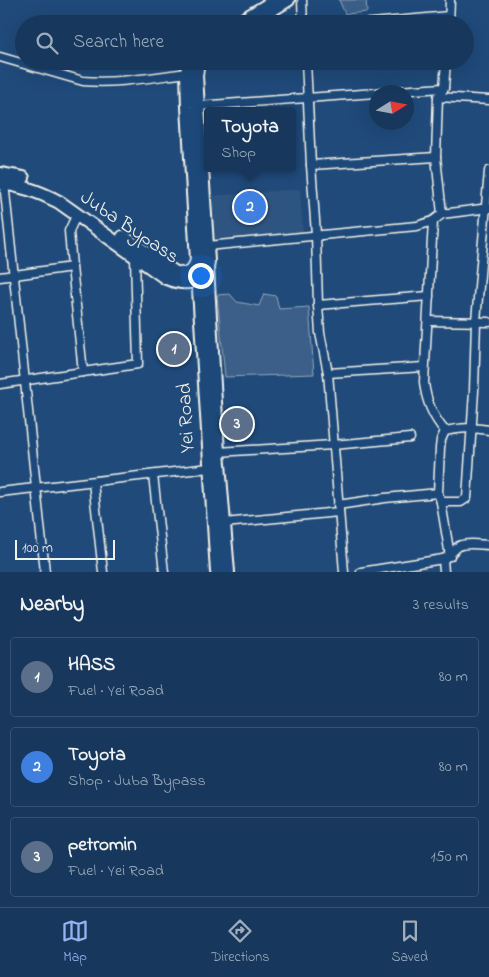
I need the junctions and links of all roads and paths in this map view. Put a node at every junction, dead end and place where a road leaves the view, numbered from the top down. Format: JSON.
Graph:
{"nodes":[{"id":1,"x":276,"y":0,"type":"edge"},
{"id":2,"x":288,"y":0,"type":"edge"},
{"id":3,"x":302,"y":0,"type":"edge"},
{"id":4,"x":450,"y":0,"type":"edge"},
{"id":5,"x":251,"y":15,"type":"edge"},
{"id":6,"x":264,"y":15,"type":"edge"},
{"id":7,"x":303,"y":15,"type":"edge"},
{"id":8,"x":449,"y":15,"type":"edge"},
{"id":9,"x":0,"y":57,"type":"edge"},
{"id":10,"x":15,"y":61,"type":"edge"},
{"id":11,"x":45,"y":70,"type":"edge"},
{"id":12,"x":173,"y":70,"type":"edge"},
{"id":13,"x":188,"y":70,"type":"edge"},
{"id":14,"x":197,"y":70,"type":"edge"},
{"id":15,"x":306,"y":70,"type":"edge"},
{"id":16,"x":445,"y":70,"type":"edge"},
{"id":17,"x":444,"y":88,"type":"junction"},
{"id":18,"x":414,"y":90,"type":"edge"},
{"id":19,"x":369,"y":94,"type":"edge"},
{"id":20,"x":438,"y":97,"type":"junction"},
{"id":21,"x":308,"y":98,"type":"junction"},
{"id":22,"x":489,"y":100,"type":"edge"},
{"id":23,"x":198,"y":106,"type":"junction"},
{"id":24,"x":436,"y":157,"type":"junction"},
{"id":25,"x":311,"y":165,"type":"junction"},
{"id":26,"x":489,"y":171,"type":"edge"},
{"id":27,"x":0,"y":174,"type":"edge"},
{"id":28,"x":2,"y":188,"type":"edge"},
{"id":29,"x":488,"y":208,"type":"edge"},
{"id":30,"x":442,"y":214,"type":"junction"},
{"id":31,"x":76,"y":216,"type":"dead end"},
{"id":32,"x":433,"y":221,"type":"junction"},
{"id":33,"x":316,"y":234,"type":"junction"},
{"id":34,"x":207,"y":246,"type":"junction"},
{"id":35,"x":135,"y":258,"type":"dead end"},
{"id":36,"x":202,"y":264,"type":"junction"},
{"id":37,"x":72,"y":268,"type":"junction"},
{"id":38,"x":13,"y":276,"type":"junction"},
{"id":39,"x":0,"y":277,"type":"edge"},
{"id":40,"x":198,"y":280,"type":"junction"},
{"id":41,"x":429,"y":296,"type":"junction"},
{"id":42,"x":318,"y":305,"type":"junction"},
{"id":43,"x":428,"y":321,"type":"junction"},
{"id":44,"x":476,"y":321,"type":"junction"},
{"id":45,"x":489,"y":322,"type":"edge"},
{"id":46,"x":424,"y":367,"type":"junction"},
{"id":47,"x":83,"y":372,"type":"junction"},
{"id":48,"x":328,"y":373,"type":"junction"},
{"id":49,"x":24,"y":380,"type":"junction"},
{"id":50,"x":0,"y":384,"type":"edge"},
{"id":51,"x":471,"y":426,"type":"junction"},
{"id":52,"x":489,"y":430,"type":"edge"},
{"id":53,"x":445,"y":431,"type":"junction"},
{"id":54,"x":410,"y":438,"type":"dead end"},
{"id":55,"x":333,"y":445,"type":"junction"},
{"id":56,"x":218,"y":452,"type":"junction"},
{"id":57,"x":209,"y":468,"type":"junction"},
{"id":58,"x":153,"y":474,"type":"junction"},
{"id":59,"x":93,"y":482,"type":"junction"},
{"id":60,"x":35,"y":489,"type":"junction"},
{"id":61,"x":0,"y":492,"type":"edge"},
{"id":62,"x":438,"y":494,"type":"junction"},
{"id":63,"x":441,"y":502,"type":"junction"},
{"id":64,"x":339,"y":508,"type":"junction"},
{"id":65,"x":224,"y":523,"type":"junction"},
{"id":66,"x":489,"y":545,"type":"edge"},
{"id":67,"x":446,"y":557,"type":"junction"},
{"id":68,"x":44,"y":572,"type":"edge"},
{"id":69,"x":104,"y":572,"type":"edge"},
{"id":70,"x":164,"y":572,"type":"edge"},
{"id":71,"x":216,"y":572,"type":"edge"},
{"id":72,"x":228,"y":572,"type":"edge"},
{"id":73,"x":344,"y":572,"type":"edge"},
{"id":74,"x":361,"y":572,"type":"edge"},
{"id":75,"x":444,"y":572,"type":"edge"}],
"edges":[{"from":1,"to":5,"type":"main road"},
{"from":2,"to":6,"type":"main road"},
{"from":3,"to":7,"type":"street"},
{"from":4,"to":8,"type":"street"},
{"from":9,"to":10,"type":"street"},
{"from":11,"to":12,"type":"street"},
{"from":13,"to":36,"type":"main road","name":"Juba Bypass"},
{"from":14,"to":23,"type":"main road","name":"Juba Bypass"},
{"from":15,"to":21,"type":"street"},
{"from":16,"to":17,"type":"street"},
{"from":17,"to":18,"type":"street"},
{"from":17,"to":20,"type":"street"},
{"from":19,"to":21,"type":"street"},
{"from":20,"to":22,"type":"street"},
{"from":20,"to":24,"type":"street"},
{"from":21,"to":23,"type":"street"},
{"from":21,"to":25,"type":"street"},
{"from":23,"to":34,"type":"main road","name":"Juba Bypass"},
{"from":24,"to":25,"type":"street"},
{"from":24,"to":30,"type":"street"},
{"from":25,"to":33,"type":"street"},
{"from":26,"to":29,"type":"street"},
{"from":27,"to":36,"type":"main road","name":"Juba Bypass"},
{"from":28,"to":38,"type":"street"},
{"from":28,"to":40,"type":"main road","name":"Juba Bypass"},
{"from":29,"to":30,"type":"street"},
{"from":29,"to":44,"type":"street"},
{"from":30,"to":32,"type":"street"},
{"from":31,"to":37,"type":"street"},
{"from":32,"to":33,"type":"street"},
{"from":32,"to":41,"type":"street"},
{"from":33,"to":34,"type":"street"},
{"from":33,"to":42,"type":"street"},
{"from":34,"to":36,"type":"main road","name":"Juba Bypass"},
{"from":35,"to":47,"type":"street"},
{"from":36,"to":40,"type":"main road","name":"Yei Road"},
{"from":36,"to":56,"type":"main road","name":"Yei Road"},
{"from":37,"to":38,"type":"street"},
{"from":37,"to":47,"type":"street"},
{"from":38,"to":39,"type":"street"},
{"from":38,"to":49,"type":"street"},
{"from":40,"to":57,"type":"main road","name":"Yei Road"},
{"from":41,"to":42,"type":"street"},
{"from":41,"to":43,"type":"street"},
{"from":42,"to":48,"type":"street"},
{"from":43,"to":44,"type":"street"},
{"from":43,"to":46,"type":"street"},
{"from":44,"to":45,"type":"street"},
{"from":44,"to":51,"type":"street"},
{"from":46,"to":48,"type":"street"},
{"from":46,"to":53,"type":"street"},
{"from":47,"to":49,"type":"street"},
{"from":48,"to":55,"type":"street"},
{"from":49,"to":50,"type":"street"},
{"from":49,"to":60,"type":"street"},
{"from":51,"to":52,"type":"street"},
{"from":51,"to":53,"type":"street"},
{"from":51,"to":63,"type":"street"},
{"from":53,"to":62,"type":"street"},
{"from":54,"to":55,"type":"street"},
{"from":55,"to":56,"type":"street"},
{"from":55,"to":64,"type":"street"},
{"from":56,"to":65,"type":"main road","name":"Yei Road"},
{"from":57,"to":58,"type":"street"},
{"from":57,"to":71,"type":"main road","name":"Yei Road"},
{"from":58,"to":59,"type":"street"},
{"from":58,"to":70,"type":"street"},
{"from":59,"to":60,"type":"street"},
{"from":59,"to":69,"type":"street"},
{"from":60,"to":61,"type":"street"},
{"from":60,"to":68,"type":"street"},
{"from":62,"to":63,"type":"street"},
{"from":62,"to":64,"type":"street"},
{"from":63,"to":67,"type":"street"},
{"from":64,"to":65,"type":"street"},
{"from":64,"to":73,"type":"street"},
{"from":65,"to":72,"type":"main road","name":"Yei Road"},
{"from":66,"to":67,"type":"street"},
{"from":67,"to":74,"type":"street"},
{"from":67,"to":75,"type":"street"}]}
